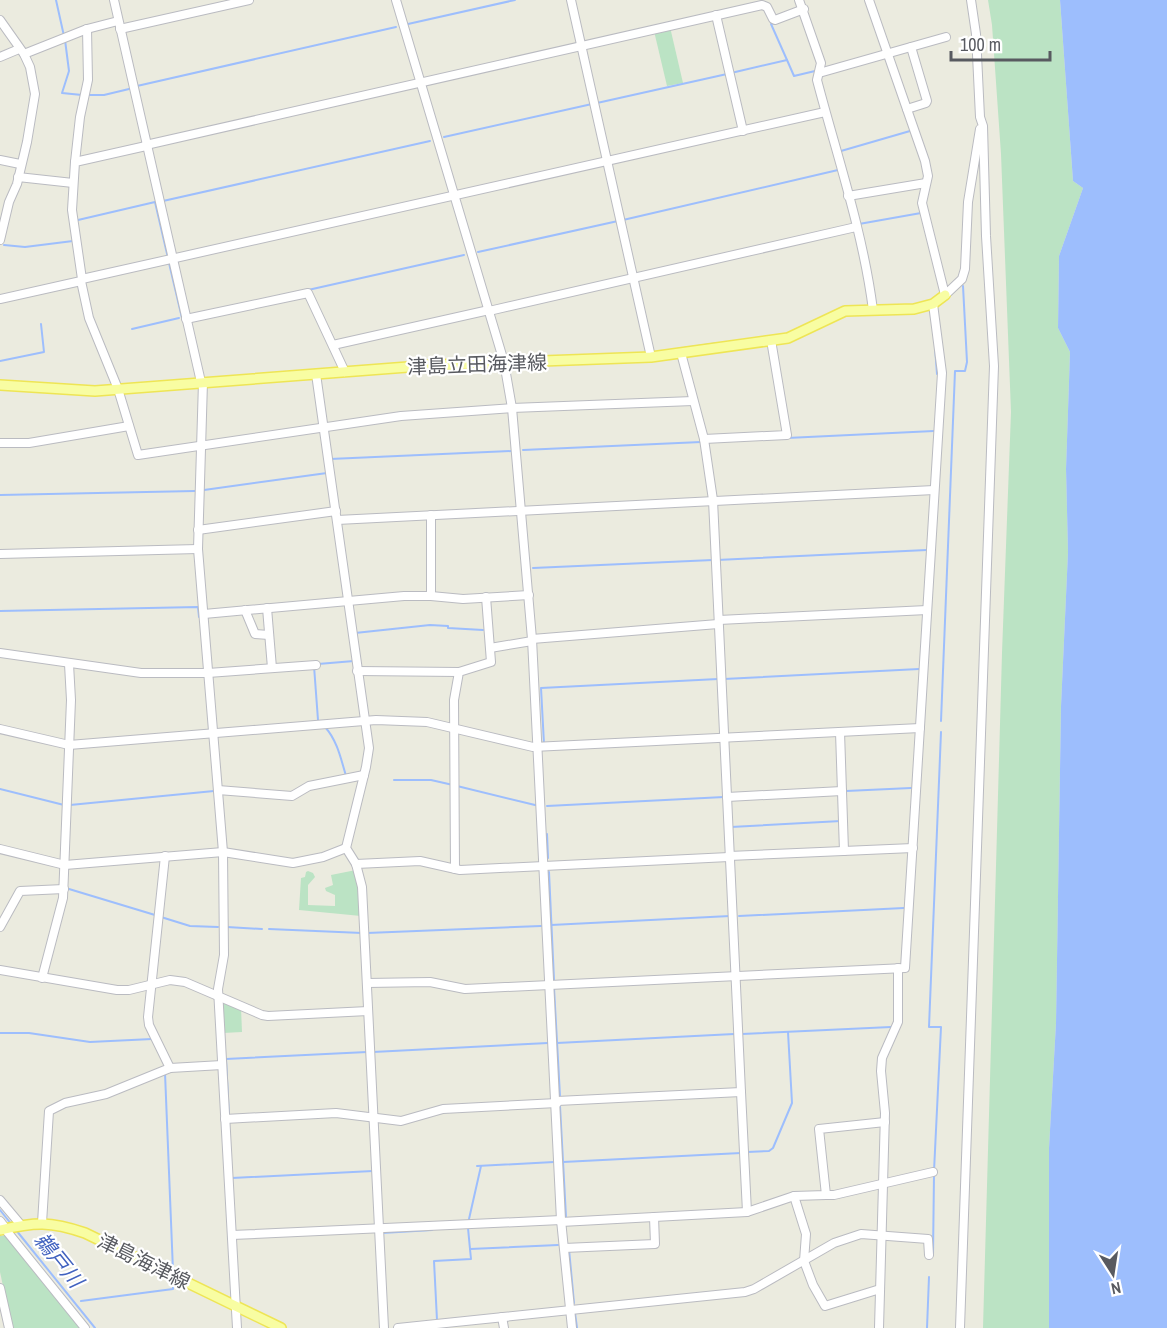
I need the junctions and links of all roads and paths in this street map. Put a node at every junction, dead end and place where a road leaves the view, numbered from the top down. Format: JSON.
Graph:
{"nodes":[{"id":1,"x":114,"y":0,"type":"edge"},
{"id":2,"x":249,"y":0,"type":"edge"},
{"id":3,"x":396,"y":0,"type":"edge"},
{"id":4,"x":571,"y":0,"type":"edge"},
{"id":5,"x":800,"y":0,"type":"edge"},
{"id":6,"x":869,"y":0,"type":"edge"},
{"id":7,"x":971,"y":0,"type":"edge"},
{"id":8,"x":804,"y":9,"type":"junction"},
{"id":9,"x":716,"y":15,"type":"junction"},
{"id":10,"x":0,"y":20,"type":"edge"},
{"id":11,"x":119,"y":25,"type":"junction"},
{"id":12,"x":87,"y":29,"type":"junction"},
{"id":13,"x":946,"y":37,"type":"dead end"},
{"id":14,"x":581,"y":46,"type":"junction"},
{"id":15,"x":911,"y":47,"type":"junction"},
{"id":16,"x":22,"y":51,"type":"junction"},
{"id":17,"x":888,"y":53,"type":"junction"},
{"id":18,"x":0,"y":57,"type":"edge"},
{"id":19,"x":819,"y":73,"type":"junction"},
{"id":20,"x":420,"y":82,"type":"junction"},
{"id":21,"x":907,"y":109,"type":"junction"},
{"id":22,"x":825,"y":112,"type":"junction"},
{"id":23,"x":983,"y":126,"type":"junction"},
{"id":24,"x":742,"y":131,"type":"junction"},
{"id":25,"x":146,"y":146,"type":"junction"},
{"id":26,"x":0,"y":160,"type":"edge"},
{"id":27,"x":75,"y":162,"type":"junction"},
{"id":28,"x":608,"y":162,"type":"junction"},
{"id":29,"x":20,"y":164,"type":"junction"},
{"id":30,"x":18,"y":177,"type":"junction"},
{"id":31,"x":73,"y":183,"type":"junction"},
{"id":32,"x":926,"y":183,"type":"junction"},
{"id":33,"x":454,"y":196,"type":"junction"},
{"id":34,"x":848,"y":196,"type":"junction"},
{"id":35,"x":4,"y":202,"type":"edge"},
{"id":36,"x":856,"y":227,"type":"junction"},
{"id":37,"x":0,"y":240,"type":"edge"},
{"id":38,"x":172,"y":259,"type":"junction"},
{"id":39,"x":634,"y":278,"type":"junction"},
{"id":40,"x":82,"y":280,"type":"junction"},
{"id":41,"x":945,"y":295,"type":"junction"},
{"id":42,"x":0,"y":300,"type":"edge"},
{"id":43,"x":933,"y":303,"type":"junction"},
{"id":44,"x":489,"y":310,"type":"junction"},
{"id":45,"x":873,"y":310,"type":"junction"},
{"id":46,"x":186,"y":319,"type":"junction"},
{"id":47,"x":771,"y":340,"type":"junction"},
{"id":48,"x":333,"y":345,"type":"junction"},
{"id":49,"x":681,"y":354,"type":"junction"},
{"id":50,"x":651,"y":357,"type":"junction"},
{"id":51,"x":504,"y":362,"type":"junction"},
{"id":52,"x":345,"y":372,"type":"junction"},
{"id":53,"x":316,"y":374,"type":"junction"},
{"id":54,"x":202,"y":382,"type":"junction"},
{"id":55,"x":0,"y":385,"type":"edge"},
{"id":56,"x":118,"y":389,"type":"junction"},
{"id":57,"x":693,"y":401,"type":"junction"},
{"id":58,"x":512,"y":408,"type":"junction"},
{"id":59,"x":129,"y":426,"type":"junction"},
{"id":60,"x":324,"y":427,"type":"junction"},
{"id":61,"x":704,"y":439,"type":"junction"},
{"id":62,"x":0,"y":443,"type":"edge"},
{"id":63,"x":201,"y":444,"type":"junction"},
{"id":64,"x":934,"y":490,"type":"junction"},
{"id":65,"x":713,"y":501,"type":"junction"},
{"id":66,"x":522,"y":510,"type":"junction"},
{"id":67,"x":336,"y":511,"type":"junction"},
{"id":68,"x":431,"y":515,"type":"junction"},
{"id":69,"x":337,"y":520,"type":"junction"},
{"id":70,"x":198,"y":530,"type":"junction"},
{"id":71,"x":198,"y":549,"type":"junction"},
{"id":72,"x":0,"y":554,"type":"edge"},
{"id":73,"x":529,"y":595,"type":"junction"},
{"id":74,"x":431,"y":596,"type":"junction"},
{"id":75,"x":486,"y":597,"type":"junction"},
{"id":76,"x":348,"y":601,"type":"junction"},
{"id":77,"x":267,"y":608,"type":"junction"},
{"id":78,"x":245,"y":610,"type":"junction"},
{"id":79,"x":927,"y":610,"type":"junction"},
{"id":80,"x":204,"y":614,"type":"junction"},
{"id":81,"x":718,"y":622,"type":"junction"},
{"id":82,"x":269,"y":635,"type":"junction"},
{"id":83,"x":532,"y":640,"type":"junction"},
{"id":84,"x":490,"y":648,"type":"junction"},
{"id":85,"x":0,"y":653,"type":"edge"},
{"id":86,"x":69,"y":664,"type":"junction"},
{"id":87,"x":316,"y":665,"type":"dead end"},
{"id":88,"x":272,"y":668,"type":"junction"},
{"id":89,"x":357,"y":670,"type":"junction"},
{"id":90,"x":459,"y":672,"type":"junction"},
{"id":91,"x":208,"y":673,"type":"junction"},
{"id":92,"x":364,"y":720,"type":"junction"},
{"id":93,"x":0,"y":729,"type":"edge"},
{"id":94,"x":454,"y":729,"type":"junction"},
{"id":95,"x":920,"y":729,"type":"junction"},
{"id":96,"x":840,"y":732,"type":"junction"},
{"id":97,"x":214,"y":733,"type":"junction"},
{"id":98,"x":724,"y":738,"type":"junction"},
{"id":99,"x":69,"y":746,"type":"junction"},
{"id":100,"x":537,"y":747,"type":"junction"},
{"id":101,"x":364,"y":776,"type":"junction"},
{"id":102,"x":218,"y":790,"type":"junction"},
{"id":103,"x":842,"y":791,"type":"junction"},
{"id":104,"x":727,"y":797,"type":"junction"},
{"id":105,"x":346,"y":848,"type":"junction"},
{"id":106,"x":913,"y":848,"type":"junction"},
{"id":107,"x":0,"y":849,"type":"edge"},
{"id":108,"x":844,"y":851,"type":"junction"},
{"id":109,"x":223,"y":852,"type":"junction"},
{"id":110,"x":165,"y":856,"type":"junction"},
{"id":111,"x":729,"y":857,"type":"junction"},
{"id":112,"x":356,"y":864,"type":"junction"},
{"id":113,"x":65,"y":865,"type":"junction"},
{"id":114,"x":543,"y":867,"type":"junction"},
{"id":115,"x":455,"y":869,"type":"junction"},
{"id":116,"x":63,"y":889,"type":"junction"},
{"id":117,"x":0,"y":927,"type":"edge"},
{"id":118,"x":898,"y":968,"type":"junction"},
{"id":119,"x":0,"y":970,"type":"edge"},
{"id":120,"x":736,"y":975,"type":"junction"},
{"id":121,"x":42,"y":978,"type":"junction"},
{"id":122,"x":367,"y":983,"type":"junction"},
{"id":123,"x":151,"y":984,"type":"junction"},
{"id":124,"x":550,"y":984,"type":"junction"},
{"id":125,"x":219,"y":997,"type":"junction"},
{"id":126,"x":368,"y":1011,"type":"junction"},
{"id":127,"x":222,"y":1065,"type":"junction"},
{"id":128,"x":170,"y":1068,"type":"junction"},
{"id":129,"x":741,"y":1092,"type":"junction"},
{"id":130,"x":557,"y":1102,"type":"junction"},
{"id":131,"x":225,"y":1119,"type":"junction"},
{"id":132,"x":374,"y":1119,"type":"junction"},
{"id":133,"x":885,"y":1122,"type":"junction"},
{"id":134,"x":933,"y":1172,"type":"dead end"},
{"id":135,"x":885,"y":1183,"type":"junction"},
{"id":136,"x":826,"y":1195,"type":"junction"},
{"id":137,"x":794,"y":1196,"type":"junction"},
{"id":138,"x":0,"y":1200,"type":"edge"},
{"id":139,"x":747,"y":1212,"type":"junction"},
{"id":140,"x":654,"y":1217,"type":"junction"},
{"id":141,"x":561,"y":1221,"type":"junction"},
{"id":142,"x":42,"y":1223,"type":"junction"},
{"id":143,"x":20,"y":1226,"type":"junction"},
{"id":144,"x":4,"y":1228,"type":"edge"},
{"id":145,"x":378,"y":1228,"type":"junction"},
{"id":146,"x":882,"y":1234,"type":"junction"},
{"id":147,"x":232,"y":1235,"type":"junction"},
{"id":148,"x":564,"y":1248,"type":"junction"},
{"id":149,"x":929,"y":1255,"type":"dead end"},
{"id":150,"x":804,"y":1261,"type":"junction"},
{"id":151,"x":0,"y":1288,"type":"edge"},
{"id":152,"x":880,"y":1289,"type":"junction"},
{"id":153,"x":234,"y":1305,"type":"junction"},
{"id":154,"x":570,"y":1309,"type":"junction"},
{"id":155,"x":502,"y":1317,"type":"junction"},
{"id":156,"x":9,"y":1328,"type":"edge"},
{"id":157,"x":84,"y":1328,"type":"edge"},
{"id":158,"x":237,"y":1328,"type":"edge"},
{"id":159,"x":281,"y":1328,"type":"edge"},
{"id":160,"x":384,"y":1328,"type":"edge"},
{"id":161,"x":398,"y":1328,"type":"edge"},
{"id":162,"x":504,"y":1328,"type":"edge"},
{"id":163,"x":572,"y":1328,"type":"edge"},
{"id":164,"x":879,"y":1328,"type":"edge"},
{"id":165,"x":960,"y":1328,"type":"edge"}],
"edges":[{"from":1,"to":11,"type":"street"},
{"from":2,"to":11,"type":"street"},
{"from":3,"to":20,"type":"street"},
{"from":4,"to":14,"type":"street"},
{"from":5,"to":8,"type":"street"},
{"from":6,"to":17,"type":"street"},
{"from":7,"to":23,"type":"street"},
{"from":8,"to":9,"type":"street"},
{"from":8,"to":19,"type":"street"},
{"from":9,"to":14,"type":"street"},
{"from":9,"to":24,"type":"street"},
{"from":10,"to":16,"type":"street"},
{"from":11,"to":12,"type":"street"},
{"from":11,"to":25,"type":"street"},
{"from":12,"to":16,"type":"street"},
{"from":12,"to":27,"type":"street"},
{"from":13,"to":15,"type":"street"},
{"from":14,"to":20,"type":"street"},
{"from":14,"to":28,"type":"street"},
{"from":15,"to":17,"type":"street"},
{"from":15,"to":21,"type":"street"},
{"from":16,"to":18,"type":"street"},
{"from":16,"to":29,"type":"street"},
{"from":17,"to":19,"type":"street"},
{"from":17,"to":21,"type":"street"},
{"from":19,"to":22,"type":"street"},
{"from":20,"to":25,"type":"street"},
{"from":20,"to":33,"type":"street"},
{"from":21,"to":32,"type":"street"},
{"from":22,"to":24,"type":"street"},
{"from":22,"to":34,"type":"street"},
{"from":23,"to":41,"type":"street"},
{"from":23,"to":165,"type":"street"},
{"from":24,"to":28,"type":"street"},
{"from":25,"to":27,"type":"street"},
{"from":25,"to":38,"type":"street"},
{"from":26,"to":29,"type":"street"},
{"from":27,"to":31,"type":"street"},
{"from":28,"to":33,"type":"street"},
{"from":28,"to":39,"type":"street"},
{"from":29,"to":30,"type":"street"},
{"from":30,"to":31,"type":"street"},
{"from":30,"to":35,"type":"street"},
{"from":31,"to":40,"type":"street"},
{"from":32,"to":34,"type":"street"},
{"from":32,"to":41,"type":"street"},
{"from":33,"to":38,"type":"street"},
{"from":33,"to":44,"type":"street"},
{"from":34,"to":36,"type":"street"},
{"from":35,"to":37,"type":"street"},
{"from":36,"to":39,"type":"street"},
{"from":36,"to":45,"type":"street"},
{"from":38,"to":40,"type":"street"},
{"from":38,"to":46,"type":"street"},
{"from":39,"to":44,"type":"street"},
{"from":39,"to":50,"type":"street"},
{"from":40,"to":42,"type":"street"},
{"from":40,"to":56,"type":"street"},
{"from":41,"to":43,"type":"main road","name":"津島立田海津線"},
{"from":43,"to":45,"type":"main road","name":"津島立田海津線"},
{"from":43,"to":64,"type":"street"},
{"from":44,"to":48,"type":"street"},
{"from":44,"to":51,"type":"street"},
{"from":45,"to":47,"type":"main road","name":"津島立田海津線"},
{"from":46,"to":48,"type":"street"},
{"from":46,"to":54,"type":"street"},
{"from":47,"to":49,"type":"main road","name":"津島立田海津線"},
{"from":47,"to":61,"type":"street"},
{"from":48,"to":52,"type":"street"},
{"from":49,"to":50,"type":"main road","name":"津島立田海津線"},
{"from":49,"to":57,"type":"street"},
{"from":50,"to":51,"type":"main road","name":"津島立田海津線"},
{"from":51,"to":52,"type":"main road","name":"津島立田海津線"},
{"from":51,"to":58,"type":"street"},
{"from":52,"to":53,"type":"main road","name":"津島立田海津線"},
{"from":53,"to":54,"type":"main road","name":"津島立田海津線"},
{"from":53,"to":60,"type":"street"},
{"from":54,"to":56,"type":"main road","name":"津島立田海津線"},
{"from":54,"to":63,"type":"street"},
{"from":55,"to":56,"type":"main road","name":"津島立田海津線"},
{"from":56,"to":59,"type":"street"},
{"from":57,"to":58,"type":"street"},
{"from":57,"to":61,"type":"street"},
{"from":58,"to":60,"type":"street"},
{"from":58,"to":66,"type":"street"},
{"from":59,"to":62,"type":"street"},
{"from":59,"to":63,"type":"street"},
{"from":60,"to":63,"type":"street"},
{"from":60,"to":67,"type":"street"},
{"from":61,"to":65,"type":"street"},
{"from":63,"to":70,"type":"street"},
{"from":64,"to":65,"type":"street"},
{"from":64,"to":79,"type":"street"},
{"from":65,"to":66,"type":"street"},
{"from":65,"to":81,"type":"street"},
{"from":66,"to":68,"type":"street"},
{"from":66,"to":73,"type":"street"},
{"from":67,"to":69,"type":"street"},
{"from":67,"to":70,"type":"street"},
{"from":68,"to":69,"type":"street"},
{"from":68,"to":74,"type":"street"},
{"from":69,"to":76,"type":"street"},
{"from":70,"to":71,"type":"street"},
{"from":71,"to":72,"type":"street"},
{"from":71,"to":80,"type":"street"},
{"from":73,"to":75,"type":"street"},
{"from":73,"to":83,"type":"street"},
{"from":74,"to":75,"type":"street"},
{"from":74,"to":76,"type":"street"},
{"from":75,"to":84,"type":"street"},
{"from":76,"to":77,"type":"street"},
{"from":76,"to":89,"type":"street"},
{"from":77,"to":78,"type":"street"},
{"from":77,"to":82,"type":"street"},
{"from":78,"to":80,"type":"street"},
{"from":78,"to":82,"type":"street"},
{"from":79,"to":81,"type":"street"},
{"from":79,"to":95,"type":"street"},
{"from":80,"to":91,"type":"street"},
{"from":81,"to":83,"type":"street"},
{"from":81,"to":98,"type":"street"},
{"from":82,"to":88,"type":"street"},
{"from":83,"to":84,"type":"street"},
{"from":83,"to":100,"type":"street"},
{"from":84,"to":90,"type":"street"},
{"from":85,"to":86,"type":"street"},
{"from":86,"to":91,"type":"street"},
{"from":86,"to":99,"type":"street"},
{"from":87,"to":88,"type":"street"},
{"from":88,"to":91,"type":"street"},
{"from":89,"to":90,"type":"street"},
{"from":89,"to":92,"type":"street"},
{"from":90,"to":94,"type":"street"},
{"from":91,"to":97,"type":"street"},
{"from":92,"to":94,"type":"street"},
{"from":92,"to":97,"type":"street"},
{"from":92,"to":101,"type":"street"},
{"from":93,"to":99,"type":"street"},
{"from":94,"to":100,"type":"street"},
{"from":94,"to":115,"type":"street"},
{"from":95,"to":96,"type":"street"},
{"from":95,"to":106,"type":"street"},
{"from":96,"to":98,"type":"street"},
{"from":96,"to":103,"type":"street"},
{"from":97,"to":99,"type":"street"},
{"from":97,"to":102,"type":"street"},
{"from":98,"to":100,"type":"street"},
{"from":98,"to":104,"type":"street"},
{"from":99,"to":113,"type":"street"},
{"from":100,"to":114,"type":"street"},
{"from":101,"to":102,"type":"street"},
{"from":101,"to":105,"type":"street"},
{"from":102,"to":109,"type":"street"},
{"from":103,"to":104,"type":"street"},
{"from":103,"to":108,"type":"street"},
{"from":104,"to":111,"type":"street"},
{"from":105,"to":109,"type":"street"},
{"from":105,"to":112,"type":"street"},
{"from":106,"to":108,"type":"street"},
{"from":106,"to":118,"type":"street"},
{"from":107,"to":113,"type":"street"},
{"from":108,"to":111,"type":"street"},
{"from":109,"to":110,"type":"street"},
{"from":109,"to":125,"type":"street"},
{"from":110,"to":113,"type":"street"},
{"from":110,"to":123,"type":"street"},
{"from":111,"to":114,"type":"street"},
{"from":111,"to":120,"type":"street"},
{"from":112,"to":115,"type":"street"},
{"from":112,"to":122,"type":"street"},
{"from":113,"to":116,"type":"street"},
{"from":114,"to":115,"type":"street"},
{"from":114,"to":124,"type":"street"},
{"from":116,"to":117,"type":"street"},
{"from":116,"to":121,"type":"street"},
{"from":118,"to":120,"type":"street"},
{"from":118,"to":133,"type":"street"},
{"from":119,"to":121,"type":"street"},
{"from":120,"to":124,"type":"street"},
{"from":120,"to":129,"type":"street"},
{"from":121,"to":123,"type":"street"},
{"from":122,"to":124,"type":"street"},
{"from":122,"to":126,"type":"street"},
{"from":123,"to":125,"type":"street"},
{"from":123,"to":128,"type":"street"},
{"from":124,"to":130,"type":"street"},
{"from":125,"to":126,"type":"street"},
{"from":125,"to":127,"type":"street"},
{"from":126,"to":132,"type":"street"},
{"from":127,"to":128,"type":"street"},
{"from":127,"to":131,"type":"street"},
{"from":128,"to":142,"type":"street"},
{"from":129,"to":130,"type":"street"},
{"from":129,"to":139,"type":"street"},
{"from":130,"to":132,"type":"street"},
{"from":130,"to":141,"type":"street"},
{"from":131,"to":132,"type":"street"},
{"from":131,"to":147,"type":"street"},
{"from":132,"to":145,"type":"street"},
{"from":133,"to":135,"type":"street"},
{"from":133,"to":136,"type":"street"},
{"from":134,"to":135,"type":"street"},
{"from":135,"to":136,"type":"street"},
{"from":135,"to":146,"type":"street"},
{"from":136,"to":137,"type":"street"},
{"from":137,"to":139,"type":"street"},
{"from":137,"to":150,"type":"street"},
{"from":138,"to":143,"type":"street"},
{"from":139,"to":140,"type":"street"},
{"from":140,"to":141,"type":"street"},
{"from":140,"to":148,"type":"street"},
{"from":141,"to":145,"type":"street"},
{"from":141,"to":148,"type":"street"},
{"from":142,"to":143,"type":"main road","name":"津島海津線"},
{"from":142,"to":153,"type":"main road","name":"津島海津線"},
{"from":143,"to":144,"type":"main road","name":"津島海津線"},
{"from":144,"to":157,"type":"street"},
{"from":145,"to":147,"type":"street"},
{"from":145,"to":160,"type":"street"},
{"from":146,"to":149,"type":"street"},
{"from":146,"to":150,"type":"street"},
{"from":146,"to":152,"type":"street"},
{"from":147,"to":153,"type":"street"},
{"from":148,"to":154,"type":"street"},
{"from":150,"to":152,"type":"street"},
{"from":150,"to":154,"type":"street"},
{"from":151,"to":156,"type":"street"},
{"from":152,"to":164,"type":"street"},
{"from":153,"to":158,"type":"street"},
{"from":153,"to":159,"type":"main road","name":"津島海津線"},
{"from":154,"to":155,"type":"street"},
{"from":154,"to":163,"type":"street"},
{"from":155,"to":161,"type":"street"},
{"from":155,"to":162,"type":"street"}]}
